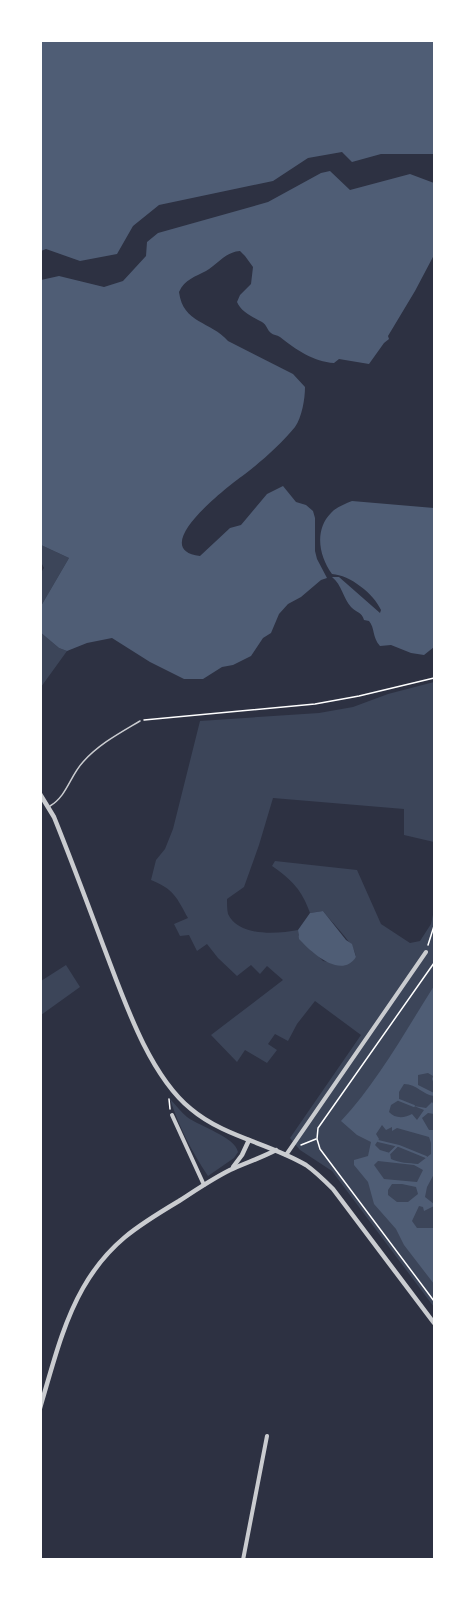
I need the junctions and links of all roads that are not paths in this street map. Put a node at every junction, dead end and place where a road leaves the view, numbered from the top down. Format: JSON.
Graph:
{"nodes":[{"id":1,"x":140,"y":721,"type":"road end"},
{"id":2,"x":40,"y":794,"type":"edge"},
{"id":3,"x":49,"y":806,"type":"junction"},
{"id":4,"x":426,"y":952,"type":"road end"},
{"id":5,"x":171,"y":1115,"type":"road end"},
{"id":6,"x":249,"y":1140,"type":"junction"},
{"id":7,"x":276,"y":1150,"type":"junction"},
{"id":8,"x":288,"y":1153,"type":"junction"},
{"id":9,"x":231,"y":1169,"type":"junction"},
{"id":10,"x":204,"y":1185,"type":"junction"},
{"id":11,"x":435,"y":1323,"type":"edge"},
{"id":12,"x":40,"y":1408,"type":"edge"},
{"id":13,"x":267,"y":1436,"type":"dead end"},
{"id":14,"x":243,"y":1560,"type":"edge"}],
"edges":[{"from":1,"to":3,"type":"lane"},
{"from":2,"to":3,"type":"street"},
{"from":3,"to":6,"type":"street"},
{"from":4,"to":8,"type":"street"},
{"from":5,"to":10,"type":"street"},
{"from":6,"to":7,"type":"street"},
{"from":6,"to":9,"type":"street"},
{"from":7,"to":8,"type":"street"},
{"from":7,"to":9,"type":"street"},
{"from":8,"to":11,"type":"street"},
{"from":9,"to":10,"type":"street"},
{"from":10,"to":12,"type":"street"},
{"from":13,"to":14,"type":"street"}]}
